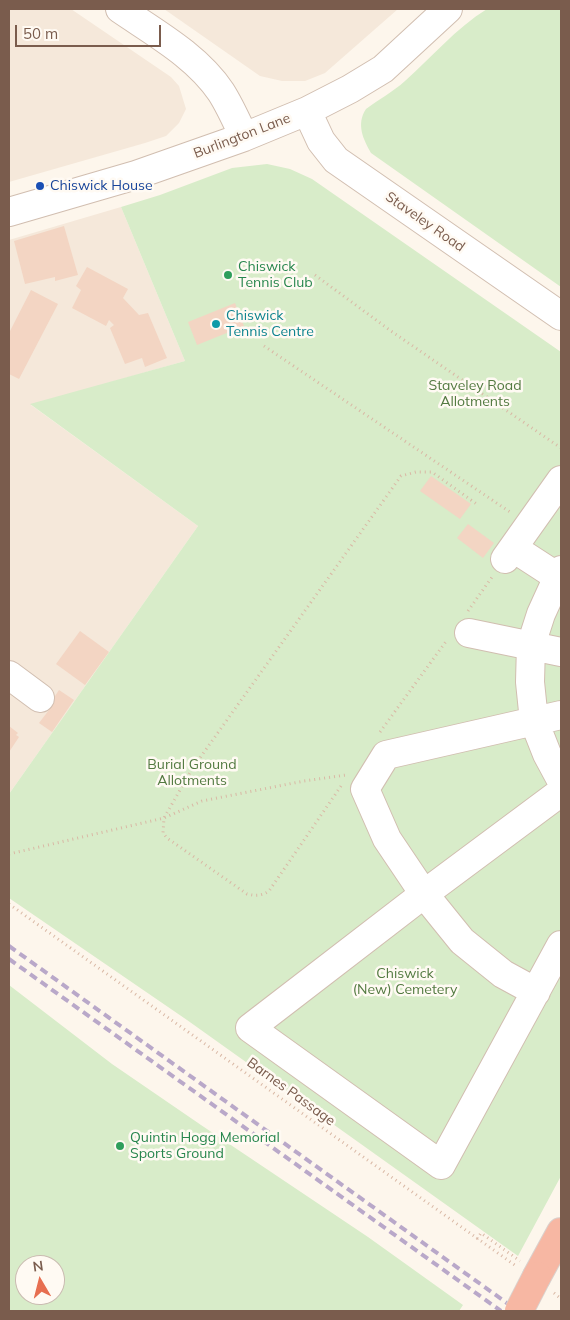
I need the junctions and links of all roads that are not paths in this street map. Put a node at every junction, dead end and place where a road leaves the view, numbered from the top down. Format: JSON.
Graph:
{"nodes":[{"id":1,"x":120,"y":9,"type":"edge"},
{"id":2,"x":448,"y":9,"type":"edge"},
{"id":3,"x":307,"y":111,"type":"junction"},
{"id":4,"x":244,"y":137,"type":"junction"},
{"id":5,"x":9,"y":212,"type":"edge"},
{"id":6,"x":561,"y":316,"type":"edge"},
{"id":7,"x":561,"y":480,"type":"edge"},
{"id":8,"x":560,"y":575,"type":"edge"},
{"id":9,"x":460,"y":629,"type":"road end"},
{"id":10,"x":532,"y":645,"type":"junction"},
{"id":11,"x":561,"y":652,"type":"edge"},
{"id":12,"x":9,"y":676,"type":"edge"},
{"id":13,"x":40,"y":698,"type":"dead end"},
{"id":14,"x":561,"y":715,"type":"edge"},
{"id":15,"x":534,"y":721,"type":"junction"},
{"id":16,"x":561,"y":780,"type":"edge"},
{"id":17,"x":561,"y":792,"type":"edge"},
{"id":18,"x":424,"y":894,"type":"junction"},
{"id":19,"x":561,"y":945,"type":"edge"},
{"id":20,"x":536,"y":992,"type":"junction"},
{"id":21,"x":561,"y":1232,"type":"edge"},
{"id":22,"x":519,"y":1311,"type":"edge"}],
"edges":[{"from":1,"to":4,"type":"street"},
{"from":2,"to":3,"type":"street","name":"Burlington Lane"},
{"from":3,"to":4,"type":"street","name":"Burlington Lane"},
{"from":3,"to":6,"type":"street","name":"Staveley Road"},
{"from":4,"to":5,"type":"street","name":"Burlington Lane"},
{"from":7,"to":8,"type":"street"},
{"from":8,"to":10,"type":"street"},
{"from":9,"to":10,"type":"street"},
{"from":10,"to":11,"type":"street"},
{"from":10,"to":15,"type":"street"},
{"from":12,"to":13,"type":"street"},
{"from":14,"to":15,"type":"street"},
{"from":15,"to":16,"type":"street"},
{"from":15,"to":18,"type":"street"},
{"from":17,"to":18,"type":"street"},
{"from":18,"to":20,"type":"street"},
{"from":18,"to":20,"type":"street"},
{"from":19,"to":20,"type":"street"},
{"from":21,"to":22,"type":"highway","bridge":true}]}
